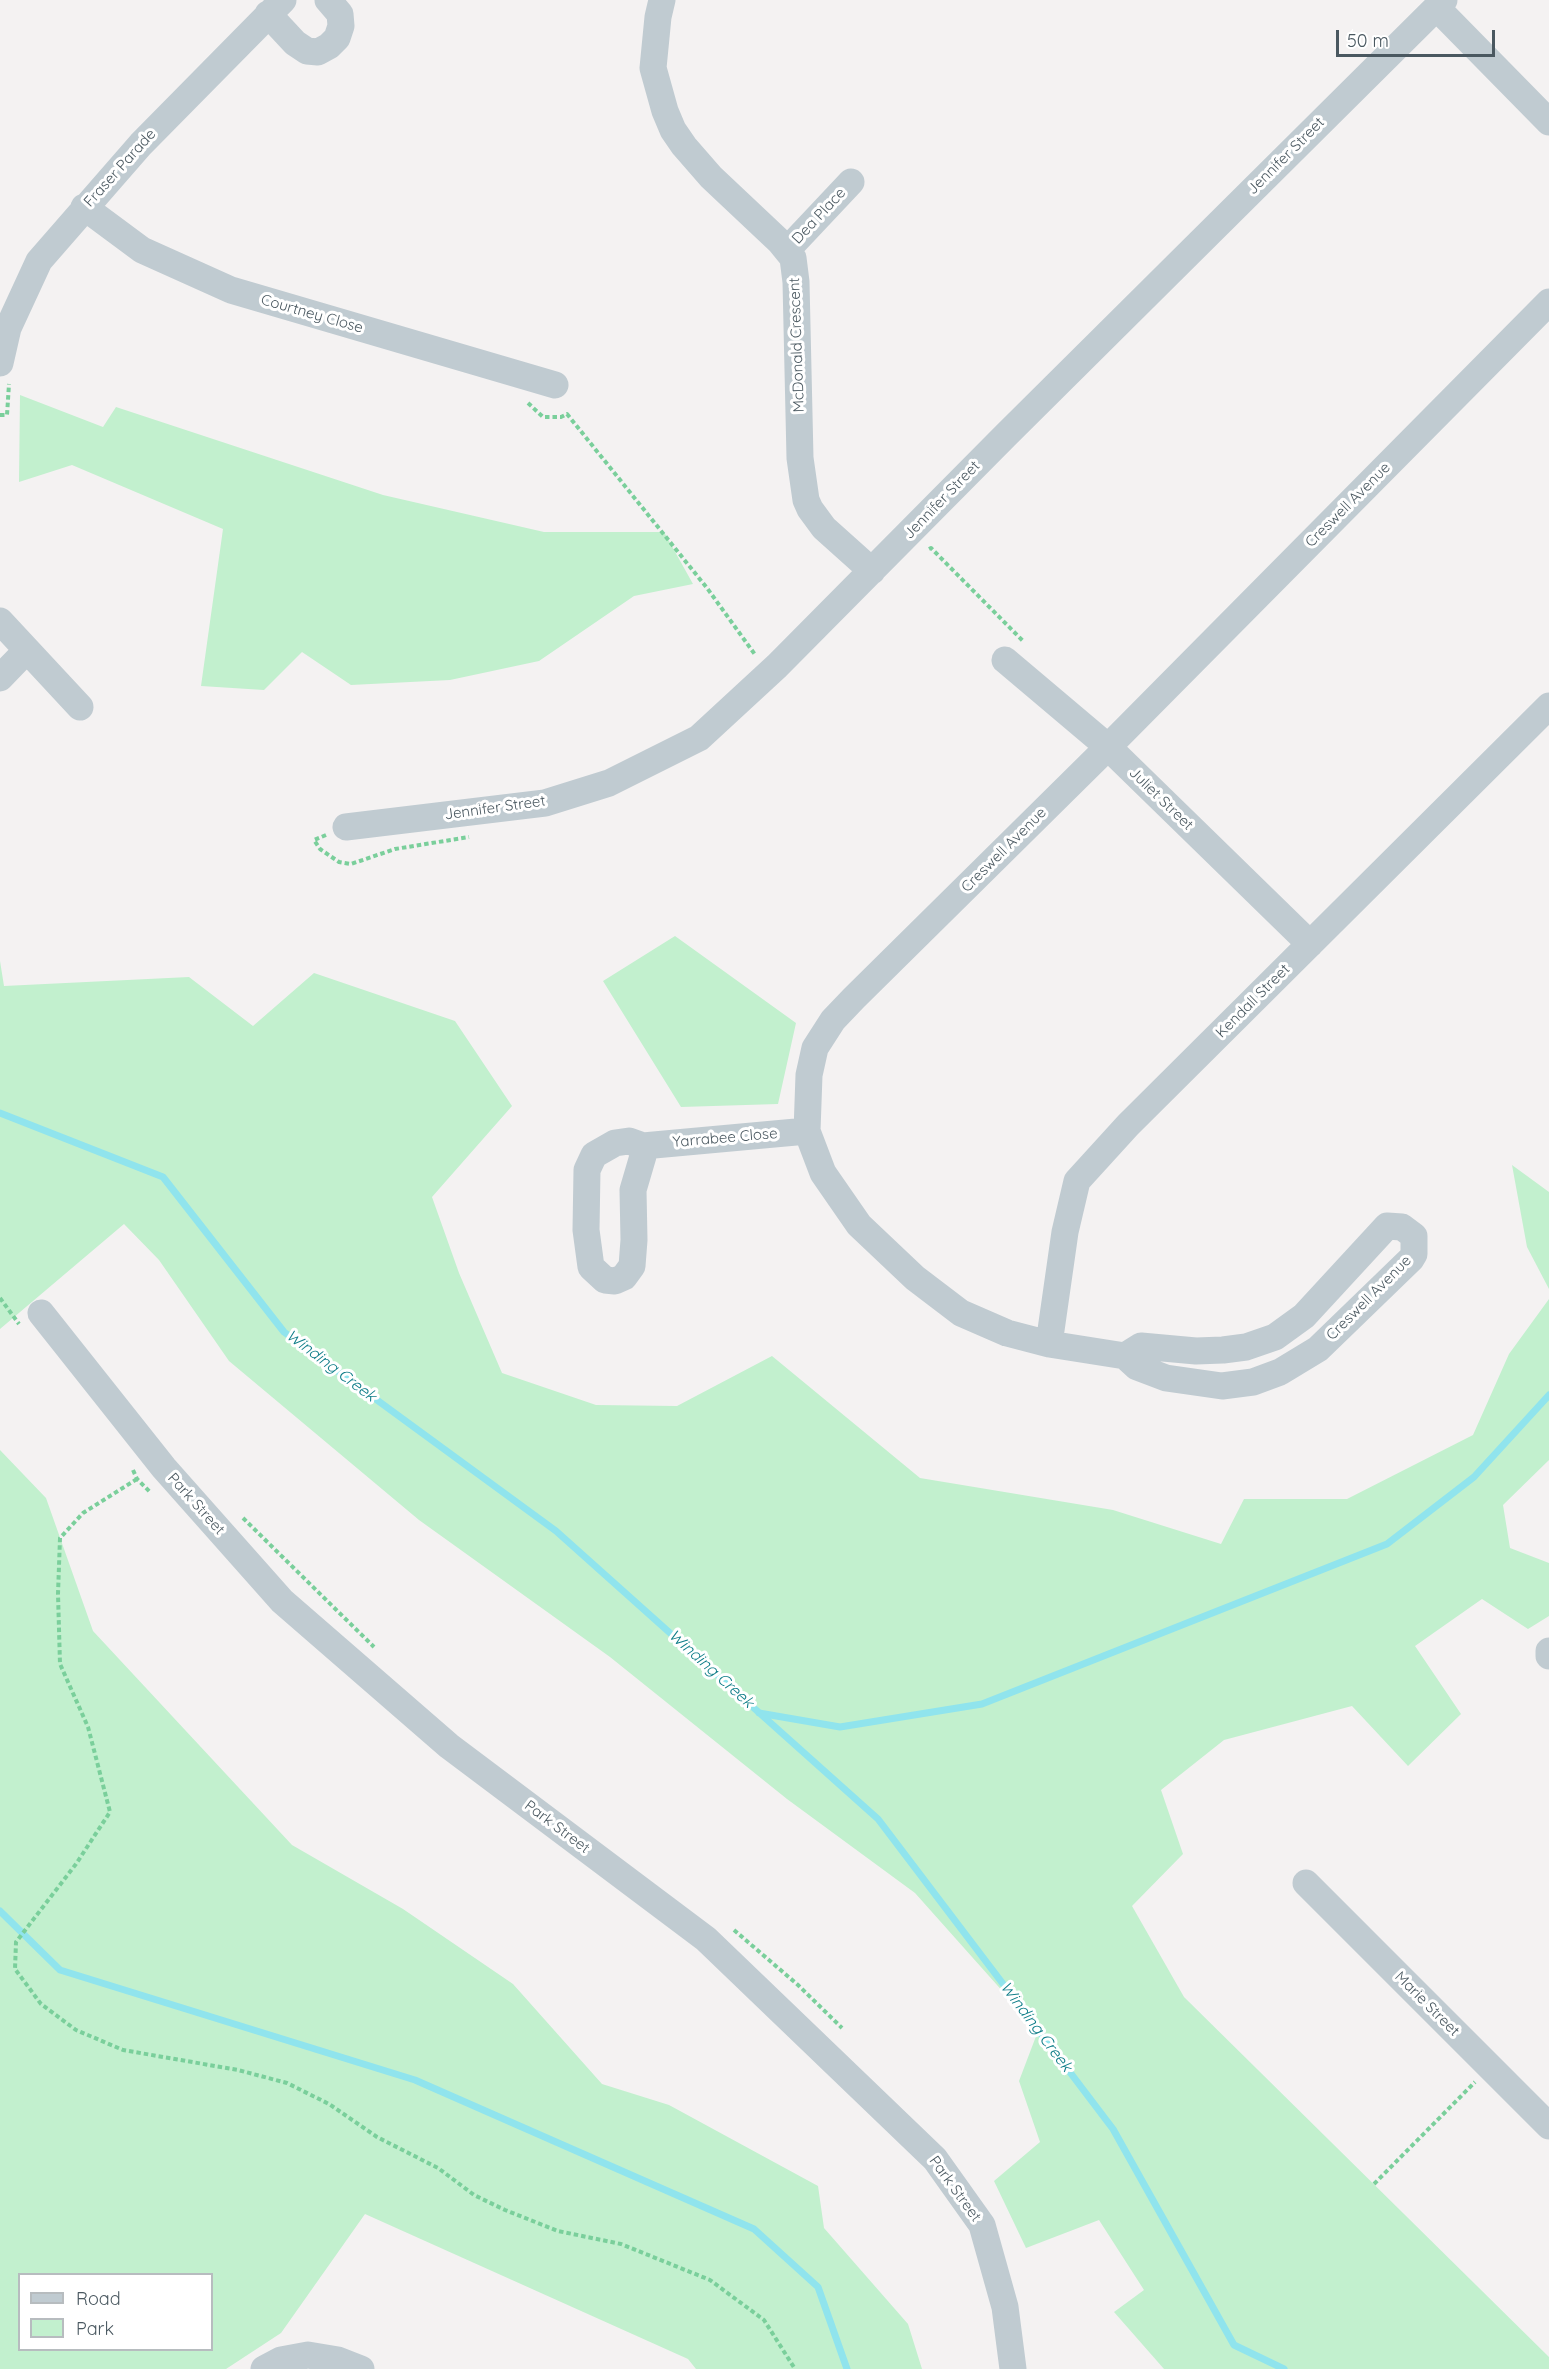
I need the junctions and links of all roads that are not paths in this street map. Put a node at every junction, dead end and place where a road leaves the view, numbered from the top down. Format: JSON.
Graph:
{"nodes":[{"id":1,"x":328,"y":0,"type":"edge"},
{"id":2,"x":662,"y":0,"type":"edge"},
{"id":3,"x":1441,"y":4,"type":"edge"},
{"id":4,"x":271,"y":6,"type":"edge"},
{"id":5,"x":1549,"y":122,"type":"edge"},
{"id":6,"x":851,"y":182,"type":"dead end"},
{"id":7,"x":84,"y":207,"type":"junction"},
{"id":8,"x":787,"y":250,"type":"junction"},
{"id":9,"x":1549,"y":302,"type":"edge"},
{"id":10,"x":5,"y":371,"type":"edge"},
{"id":11,"x":555,"y":385,"type":"dead end"},
{"id":12,"x":872,"y":571,"type":"junction"},
{"id":13,"x":0,"y":621,"type":"edge"},
{"id":14,"x":27,"y":650,"type":"junction"},
{"id":15,"x":1005,"y":660,"type":"dead end"},
{"id":16,"x":0,"y":678,"type":"edge"},
{"id":17,"x":80,"y":707,"type":"dead end"},
{"id":18,"x":1546,"y":717,"type":"edge"},
{"id":19,"x":1108,"y":747,"type":"junction"},
{"id":20,"x":346,"y":827,"type":"dead end"},
{"id":21,"x":1310,"y":945,"type":"junction"},
{"id":22,"x":807,"y":1131,"type":"junction"},
{"id":23,"x":643,"y":1146,"type":"junction"},
{"id":24,"x":29,"y":1318,"type":"road end"},
{"id":25,"x":1049,"y":1344,"type":"junction"},
{"id":26,"x":1125,"y":1356,"type":"junction"},
{"id":27,"x":1549,"y":1651,"type":"edge"},
{"id":28,"x":1549,"y":1656,"type":"edge"},
{"id":29,"x":1306,"y":1883,"type":"dead end"},
{"id":30,"x":1549,"y":2126,"type":"edge"},
{"id":31,"x":264,"y":2369,"type":"edge"},
{"id":32,"x":361,"y":2369,"type":"edge"},
{"id":33,"x":1013,"y":2369,"type":"edge"}],
"edges":[{"from":1,"to":4,"type":"street"},
{"from":2,"to":8,"type":"street","name":"McDonald Crescent"},
{"from":3,"to":5,"type":"street"},
{"from":3,"to":12,"type":"street","name":"Jennifer Street"},
{"from":4,"to":7,"type":"street","name":"Fraser Parade"},
{"from":6,"to":8,"type":"street","name":"Dea Place"},
{"from":7,"to":10,"type":"street","name":"Fraser Parade"},
{"from":7,"to":11,"type":"street","name":"Courtney Close"},
{"from":8,"to":12,"type":"street","name":"McDonald Crescent"},
{"from":9,"to":19,"type":"street","name":"Creswell Avenue"},
{"from":12,"to":20,"type":"street","name":"Jennifer Street"},
{"from":13,"to":14,"type":"street"},
{"from":14,"to":16,"type":"street"},
{"from":14,"to":17,"type":"street"},
{"from":15,"to":19,"type":"street","name":"Juliet Street"},
{"from":18,"to":21,"type":"street","name":"Kendall Street"},
{"from":19,"to":21,"type":"street","name":"Juliet Street"},
{"from":19,"to":22,"type":"street","name":"Creswell Avenue"},
{"from":21,"to":25,"type":"street","name":"Kendall Street"},
{"from":22,"to":23,"type":"street","name":"Yarrabee Close"},
{"from":22,"to":25,"type":"street","name":"Creswell Avenue"},
{"from":23,"to":23,"type":"street","name":"Yarrabee Close"},
{"from":24,"to":33,"type":"street","name":"Park Street"},
{"from":25,"to":26,"type":"street","name":"Creswell Avenue"},
{"from":26,"to":26,"type":"street","name":"Creswell Avenue"},
{"from":27,"to":28,"type":"street"},
{"from":29,"to":30,"type":"street","name":"Marie Street"},
{"from":31,"to":32,"type":"street"}]}
